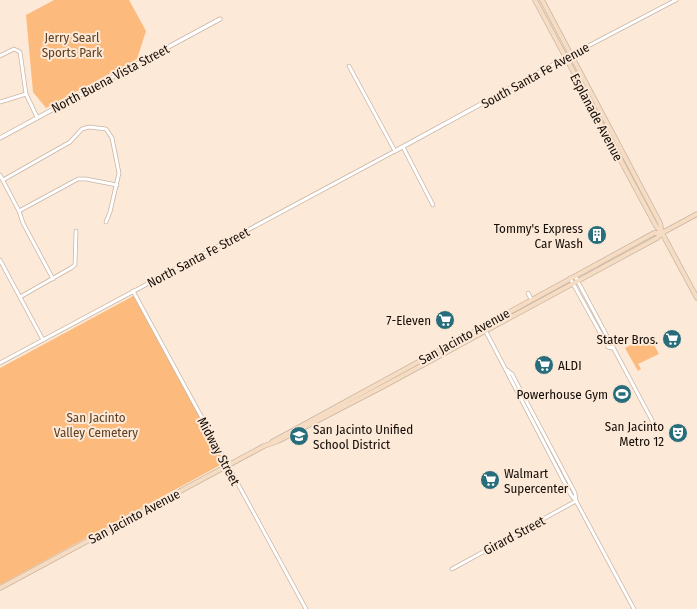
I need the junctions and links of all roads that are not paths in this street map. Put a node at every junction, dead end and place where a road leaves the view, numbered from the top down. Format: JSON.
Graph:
{"nodes":[{"id":1,"x":534,"y":0,"type":"edge"},
{"id":2,"x":542,"y":0,"type":"edge"},
{"id":3,"x":676,"y":0,"type":"edge"},
{"id":4,"x":220,"y":19,"type":"dead end"},
{"id":5,"x":571,"y":55,"type":"junction"},
{"id":6,"x":0,"y":56,"type":"edge"},
{"id":7,"x":566,"y":58,"type":"junction"},
{"id":8,"x":349,"y":66,"type":"dead end"},
{"id":9,"x":26,"y":94,"type":"junction"},
{"id":10,"x":0,"y":102,"type":"edge"},
{"id":11,"x":37,"y":117,"type":"junction"},
{"id":12,"x":0,"y":138,"type":"edge"},
{"id":13,"x":403,"y":147,"type":"junction"},
{"id":14,"x":395,"y":151,"type":"junction"},
{"id":15,"x":0,"y":175,"type":"edge"},
{"id":16,"x":3,"y":180,"type":"junction"},
{"id":17,"x":117,"y":185,"type":"junction"},
{"id":18,"x":433,"y":205,"type":"dead end"},
{"id":19,"x":19,"y":211,"type":"junction"},
{"id":20,"x":697,"y":214,"type":"edge"},
{"id":21,"x":106,"y":222,"type":"dead end"},
{"id":22,"x":76,"y":231,"type":"dead end"},
{"id":23,"x":662,"y":233,"type":"junction"},
{"id":24,"x":0,"y":260,"type":"edge"},
{"id":25,"x":575,"y":276,"type":"junction"},
{"id":26,"x":570,"y":278,"type":"junction"},
{"id":27,"x":53,"y":279,"type":"junction"},
{"id":28,"x":578,"y":281,"type":"junction"},
{"id":29,"x":572,"y":284,"type":"junction"},
{"id":30,"x":133,"y":292,"type":"junction"},
{"id":31,"x":528,"y":294,"type":"dead end"},
{"id":32,"x":20,"y":296,"type":"junction"},
{"id":33,"x":697,"y":298,"type":"edge"},
{"id":34,"x":531,"y":299,"type":"junction"},
{"id":35,"x":482,"y":326,"type":"junction"},
{"id":36,"x":486,"y":331,"type":"junction"},
{"id":37,"x":43,"y":340,"type":"junction"},
{"id":38,"x":612,"y":348,"type":"junction"},
{"id":39,"x":441,"y":349,"type":"junction"},
{"id":40,"x":0,"y":363,"type":"edge"},
{"id":41,"x":417,"y":368,"type":"junction"},
{"id":42,"x":655,"y":426,"type":"dead end"},
{"id":43,"x":269,"y":444,"type":"junction"},
{"id":44,"x":227,"y":466,"type":"junction"},
{"id":45,"x":576,"y":502,"type":"junction"},
{"id":46,"x":452,"y":569,"type":"dead end"},
{"id":47,"x":0,"y":588,"type":"edge"},
{"id":48,"x":306,"y":609,"type":"edge"},
{"id":49,"x":634,"y":609,"type":"edge"}],
"edges":[{"from":1,"to":7,"type":"main road","name":"Esplanade Avenue"},
{"from":2,"to":5,"type":"main road","name":"Esplanade Avenue"},
{"from":3,"to":5,"type":"street","name":"South Santa Fe Avenue"},
{"from":4,"to":11,"type":"street","name":"North Buena Vista Street"},
{"from":5,"to":7,"type":"street","name":"South Santa Fe Avenue"},
{"from":5,"to":23,"type":"main road","name":"Esplanade Avenue"},
{"from":6,"to":9,"type":"street"},
{"from":7,"to":13,"type":"street","name":"South Santa Fe Avenue"},
{"from":7,"to":23,"type":"main road","name":"Esplanade Avenue"},
{"from":8,"to":14,"type":"street"},
{"from":9,"to":10,"type":"street"},
{"from":9,"to":11,"type":"street"},
{"from":11,"to":12,"type":"street","name":"North Buena Vista Street"},
{"from":13,"to":14,"type":"street","name":"South Santa Fe Avenue"},
{"from":13,"to":18,"type":"street"},
{"from":14,"to":30,"type":"street","name":"North Santa Fe Street"},
{"from":15,"to":16,"type":"street"},
{"from":16,"to":17,"type":"street"},
{"from":16,"to":19,"type":"street"},
{"from":17,"to":19,"type":"street"},
{"from":17,"to":21,"type":"street"},
{"from":19,"to":27,"type":"street"},
{"from":20,"to":23,"type":"main road","name":"San Jacinto Avenue"},
{"from":22,"to":27,"type":"street"},
{"from":23,"to":25,"type":"main road","name":"San Jacinto Avenue"},
{"from":23,"to":28,"type":"main road","name":"San Jacinto Avenue"},
{"from":23,"to":33,"type":"main road","name":"Esplanade Avenue"},
{"from":24,"to":32,"type":"street"},
{"from":25,"to":26,"type":"main road","name":"San Jacinto Avenue"},
{"from":25,"to":28,"type":"street"},
{"from":26,"to":29,"type":"street"},
{"from":26,"to":34,"type":"main road","name":"San Jacinto Avenue"},
{"from":27,"to":32,"type":"street"},
{"from":28,"to":29,"type":"main road","name":"San Jacinto Avenue"},
{"from":28,"to":38,"type":"street"},
{"from":29,"to":36,"type":"main road","name":"San Jacinto Avenue"},
{"from":29,"to":38,"type":"street"},
{"from":30,"to":37,"type":"street","name":"North Santa Fe Street"},
{"from":30,"to":44,"type":"street","name":"Midway Street"},
{"from":31,"to":34,"type":"street"},
{"from":32,"to":37,"type":"street"},
{"from":34,"to":35,"type":"main road","name":"San Jacinto Avenue"},
{"from":35,"to":36,"type":"street"},
{"from":35,"to":39,"type":"main road","name":"San Jacinto Avenue"},
{"from":36,"to":41,"type":"main road","name":"San Jacinto Avenue"},
{"from":36,"to":45,"type":"street"},
{"from":37,"to":40,"type":"street","name":"North Santa Fe Street"},
{"from":38,"to":42,"type":"street"},
{"from":39,"to":41,"type":"main road"},
{"from":39,"to":43,"type":"main road","name":"San Jacinto Avenue"},
{"from":41,"to":43,"type":"main road","name":"San Jacinto Avenue"},
{"from":43,"to":44,"type":"main road","name":"San Jacinto Avenue"},
{"from":44,"to":47,"type":"main road","name":"San Jacinto Avenue"},
{"from":44,"to":48,"type":"street","name":"Midway Street"},
{"from":45,"to":46,"type":"street","name":"Girard Street"},
{"from":45,"to":49,"type":"street"}]}
